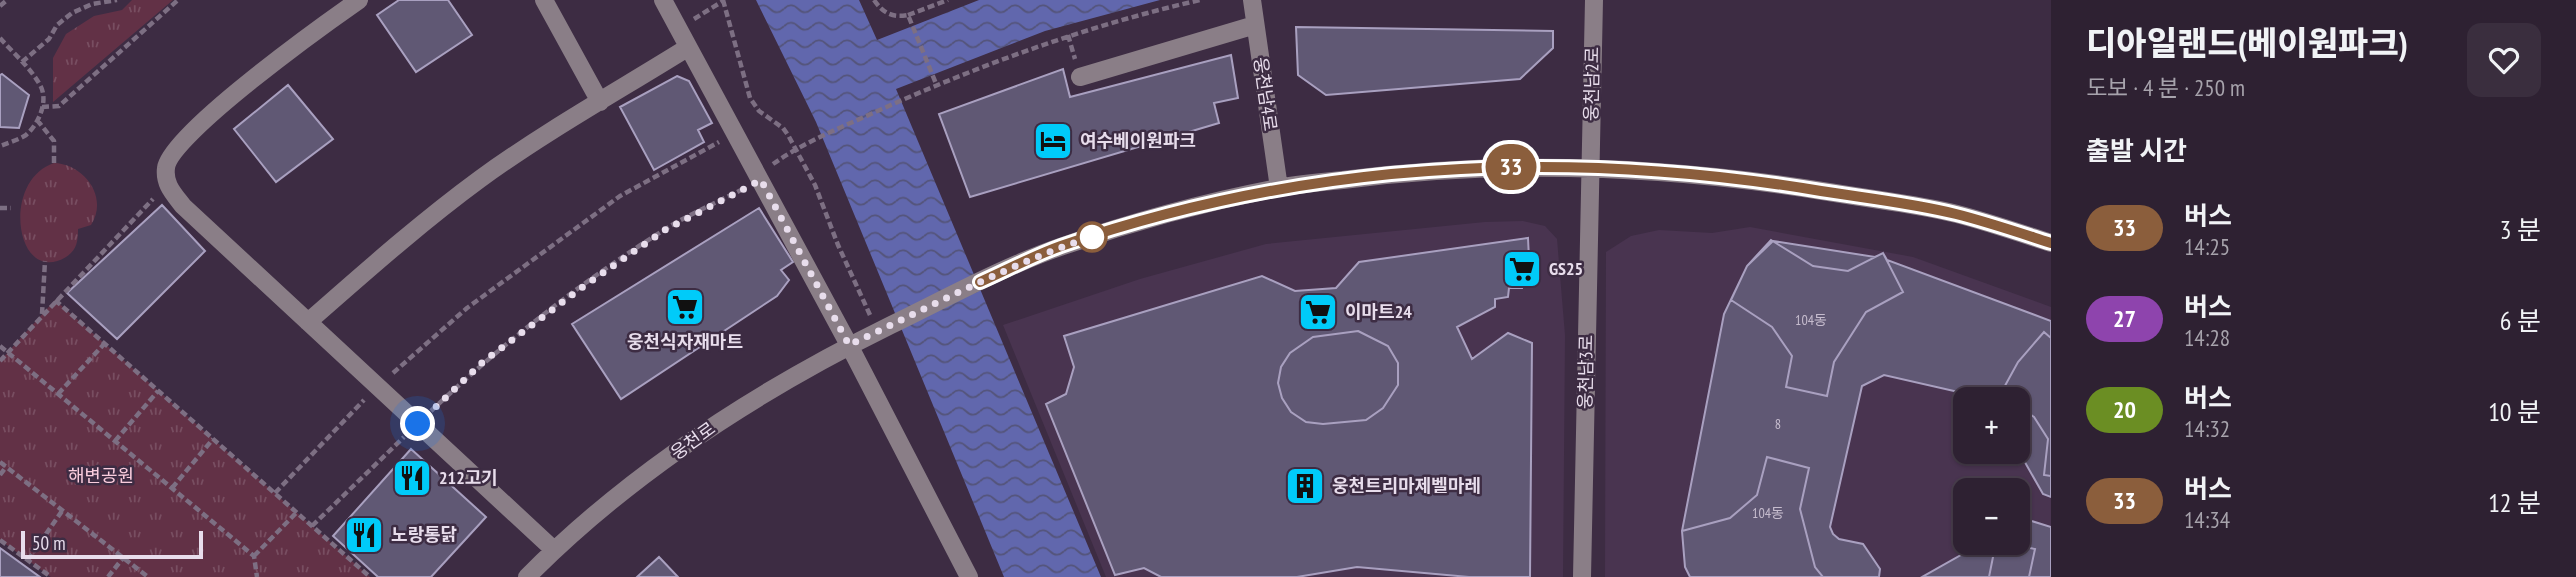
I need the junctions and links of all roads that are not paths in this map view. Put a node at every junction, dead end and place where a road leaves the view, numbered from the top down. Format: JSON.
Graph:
{"nodes":[{"id":1,"x":359,"y":0,"type":"edge"},
{"id":2,"x":544,"y":0,"type":"edge"},
{"id":3,"x":663,"y":0,"type":"edge"},
{"id":4,"x":1252,"y":0,"type":"edge"},
{"id":5,"x":1594,"y":0,"type":"edge"},
{"id":6,"x":1255,"y":25,"type":"junction"},
{"id":7,"x":687,"y":48,"type":"junction"},
{"id":8,"x":1080,"y":77,"type":"dead end"},
{"id":9,"x":600,"y":102,"type":"junction"},
{"id":10,"x":1591,"y":168,"type":"junction"},
{"id":11,"x":1279,"y":188,"type":"junction"},
{"id":12,"x":2051,"y":243,"type":"edge"},
{"id":13,"x":307,"y":322,"type":"junction"},
{"id":14,"x":849,"y":345,"type":"junction"},
{"id":15,"x":554,"y":550,"type":"junction"},
{"id":16,"x":527,"y":577,"type":"edge"},
{"id":17,"x":969,"y":577,"type":"edge"},
{"id":18,"x":1581,"y":577,"type":"edge"}],
"edges":[{"from":1,"to":13,"type":"street"},
{"from":2,"to":9,"type":"street"},
{"from":3,"to":7,"type":"street"},
{"from":4,"to":6,"type":"street","name":"웅천남4로"},
{"from":5,"to":10,"type":"street","name":"웅천남2로"},
{"from":6,"to":8,"type":"street"},
{"from":6,"to":11,"type":"street","name":"웅천남4로"},
{"from":7,"to":9,"type":"street"},
{"from":7,"to":14,"type":"street"},
{"from":9,"to":13,"type":"street"},
{"from":10,"to":11,"type":"street"},
{"from":10,"to":12,"type":"street"},
{"from":10,"to":18,"type":"street","name":"웅천남3로"},
{"from":11,"to":14,"type":"street","name":"웅천로"},
{"from":13,"to":15,"type":"street"},
{"from":14,"to":15,"type":"street","name":"웅천로"},
{"from":14,"to":17,"type":"street"},
{"from":15,"to":16,"type":"street","name":"웅천로"}]}
